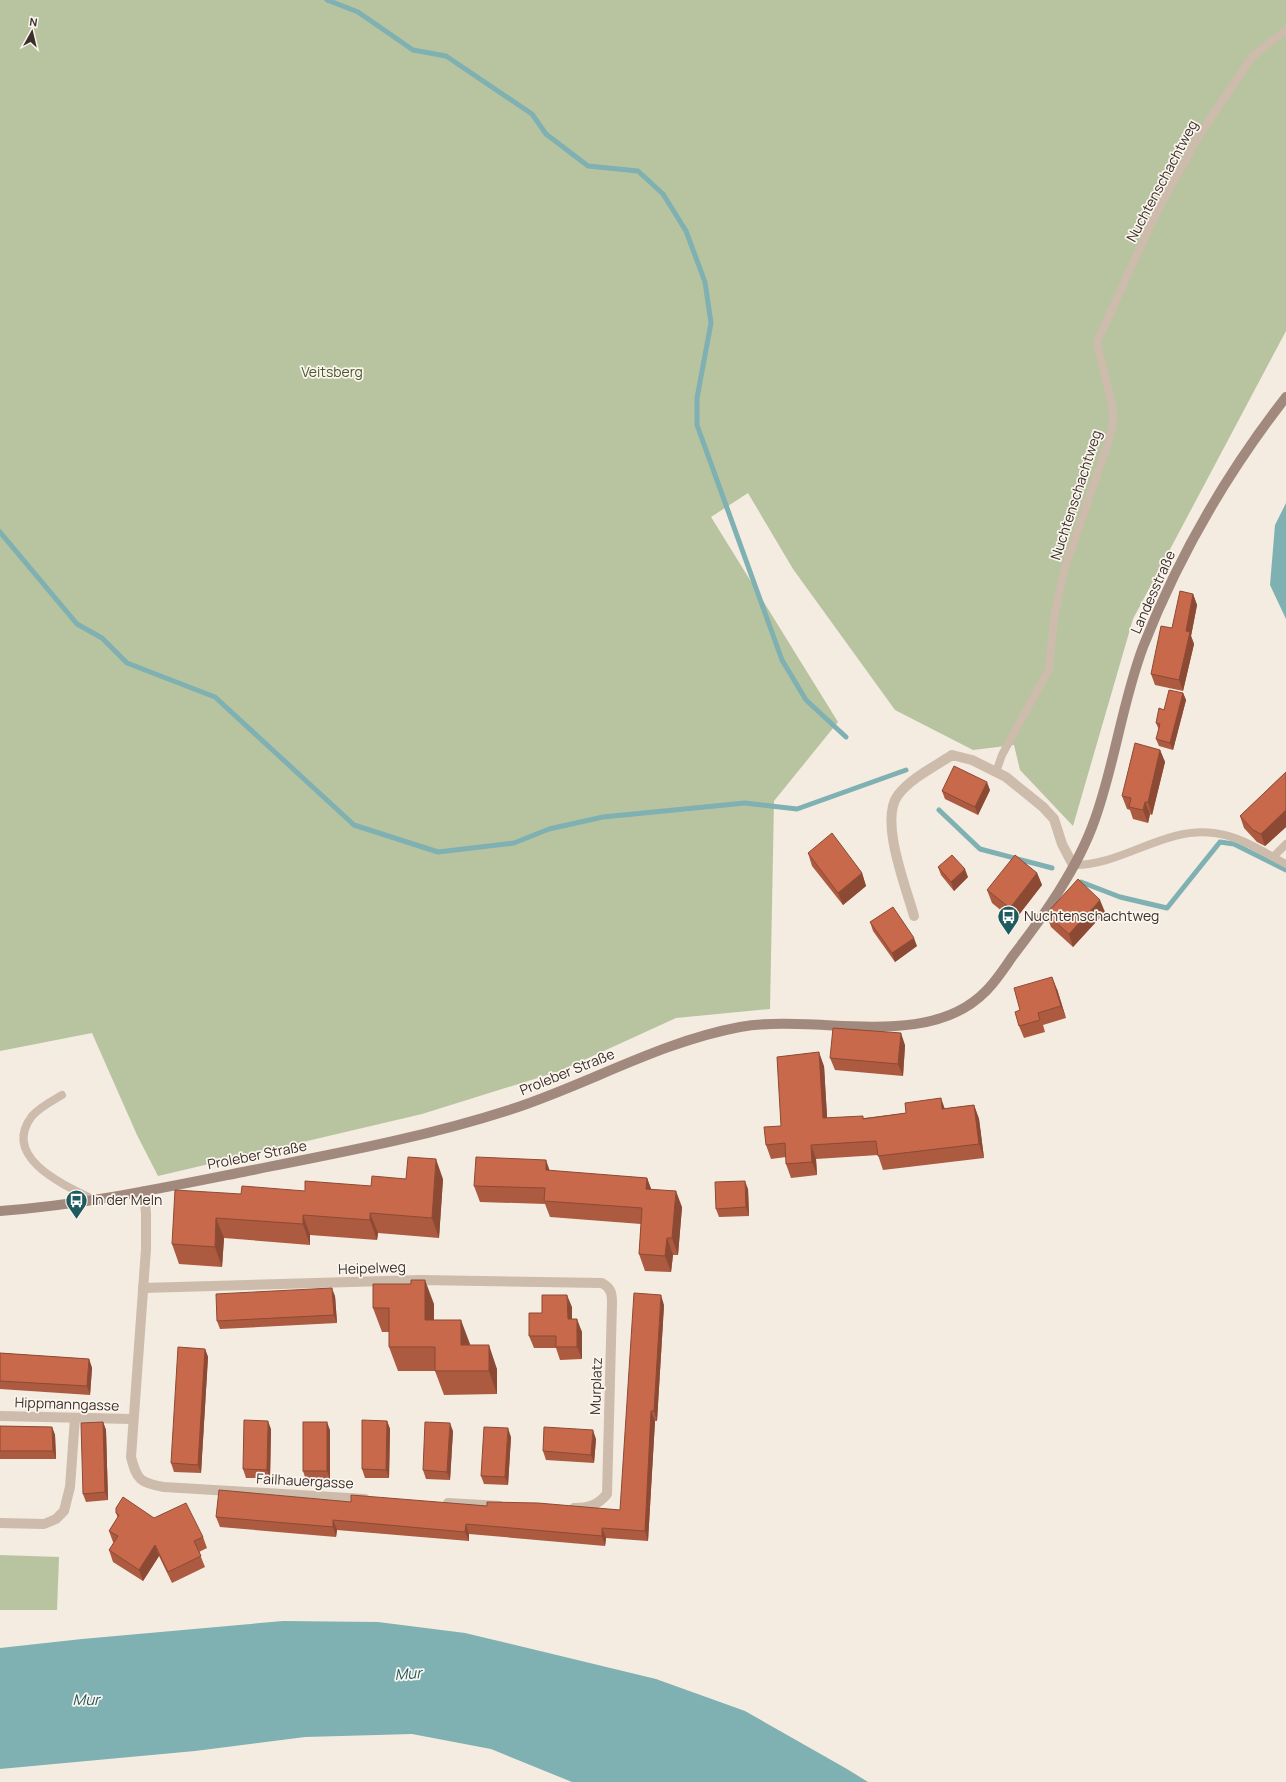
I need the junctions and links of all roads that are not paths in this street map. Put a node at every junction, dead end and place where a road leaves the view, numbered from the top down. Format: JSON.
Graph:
{"nodes":[{"id":1,"x":1286,"y":30,"type":"edge"},
{"id":2,"x":1286,"y":397,"type":"edge"},
{"id":3,"x":996,"y":772,"type":"junction"},
{"id":4,"x":1095,"y":821,"type":"joint"},
{"id":5,"x":1286,"y":844,"type":"edge"},
{"id":6,"x":1273,"y":857,"type":"junction"},
{"id":7,"x":1286,"y":864,"type":"edge"},
{"id":8,"x":1073,"y":865,"type":"junction"},
{"id":9,"x":914,"y":916,"type":"dead end"},
{"id":10,"x":62,"y":1095,"type":"dead end"},
{"id":11,"x":144,"y":1191,"type":"junction"},
{"id":12,"x":95,"y":1200,"type":"junction"},
{"id":13,"x":0,"y":1211,"type":"edge"},
{"id":14,"x":602,"y":1283,"type":"joint"},
{"id":15,"x":143,"y":1288,"type":"junction"},
{"id":16,"x":0,"y":1416,"type":"edge"},
{"id":17,"x":74,"y":1418,"type":"junction"},
{"id":18,"x":132,"y":1420,"type":"junction"},
{"id":19,"x":378,"y":1500,"type":"edge"},
{"id":20,"x":434,"y":1503,"type":"edge"},
{"id":21,"x":510,"y":1506,"type":"edge"},
{"id":22,"x":562,"y":1507,"type":"edge"},
{"id":23,"x":0,"y":1523,"type":"edge"}],
"edges":[{"from":1,"to":3,"type":"lane","name":"Nuchtenschachtweg"},
{"from":2,"to":4,"type":"main road","name":"Landesstraße"},
{"from":3,"to":8,"type":"street"},
{"from":3,"to":9,"type":"street"},
{"from":4,"to":8,"type":"main road","name":"Proleber Straße"},
{"from":5,"to":6,"type":"lane"},
{"from":6,"to":7,"type":"lane"},
{"from":6,"to":8,"type":"lane"},
{"from":8,"to":11,"type":"main road","name":"Proleber Straße"},
{"from":10,"to":12,"type":"lane"},
{"from":11,"to":12,"type":"main road","name":"Proleber Straße"},
{"from":11,"to":15,"type":"street"},
{"from":12,"to":13,"type":"main road","name":"Proleber Straße"},
{"from":14,"to":15,"type":"street","name":"Heipelweg"},
{"from":14,"to":22,"type":"street","name":"Murplatz"},
{"from":15,"to":18,"type":"street"},
{"from":16,"to":17,"type":"street","name":"Hippmanngasse"},
{"from":17,"to":18,"type":"street","name":"Hippmanngasse"},
{"from":17,"to":23,"type":"street"},
{"from":18,"to":19,"type":"street","name":"Failhauergasse"},
{"from":20,"to":21,"type":"street"}]}
